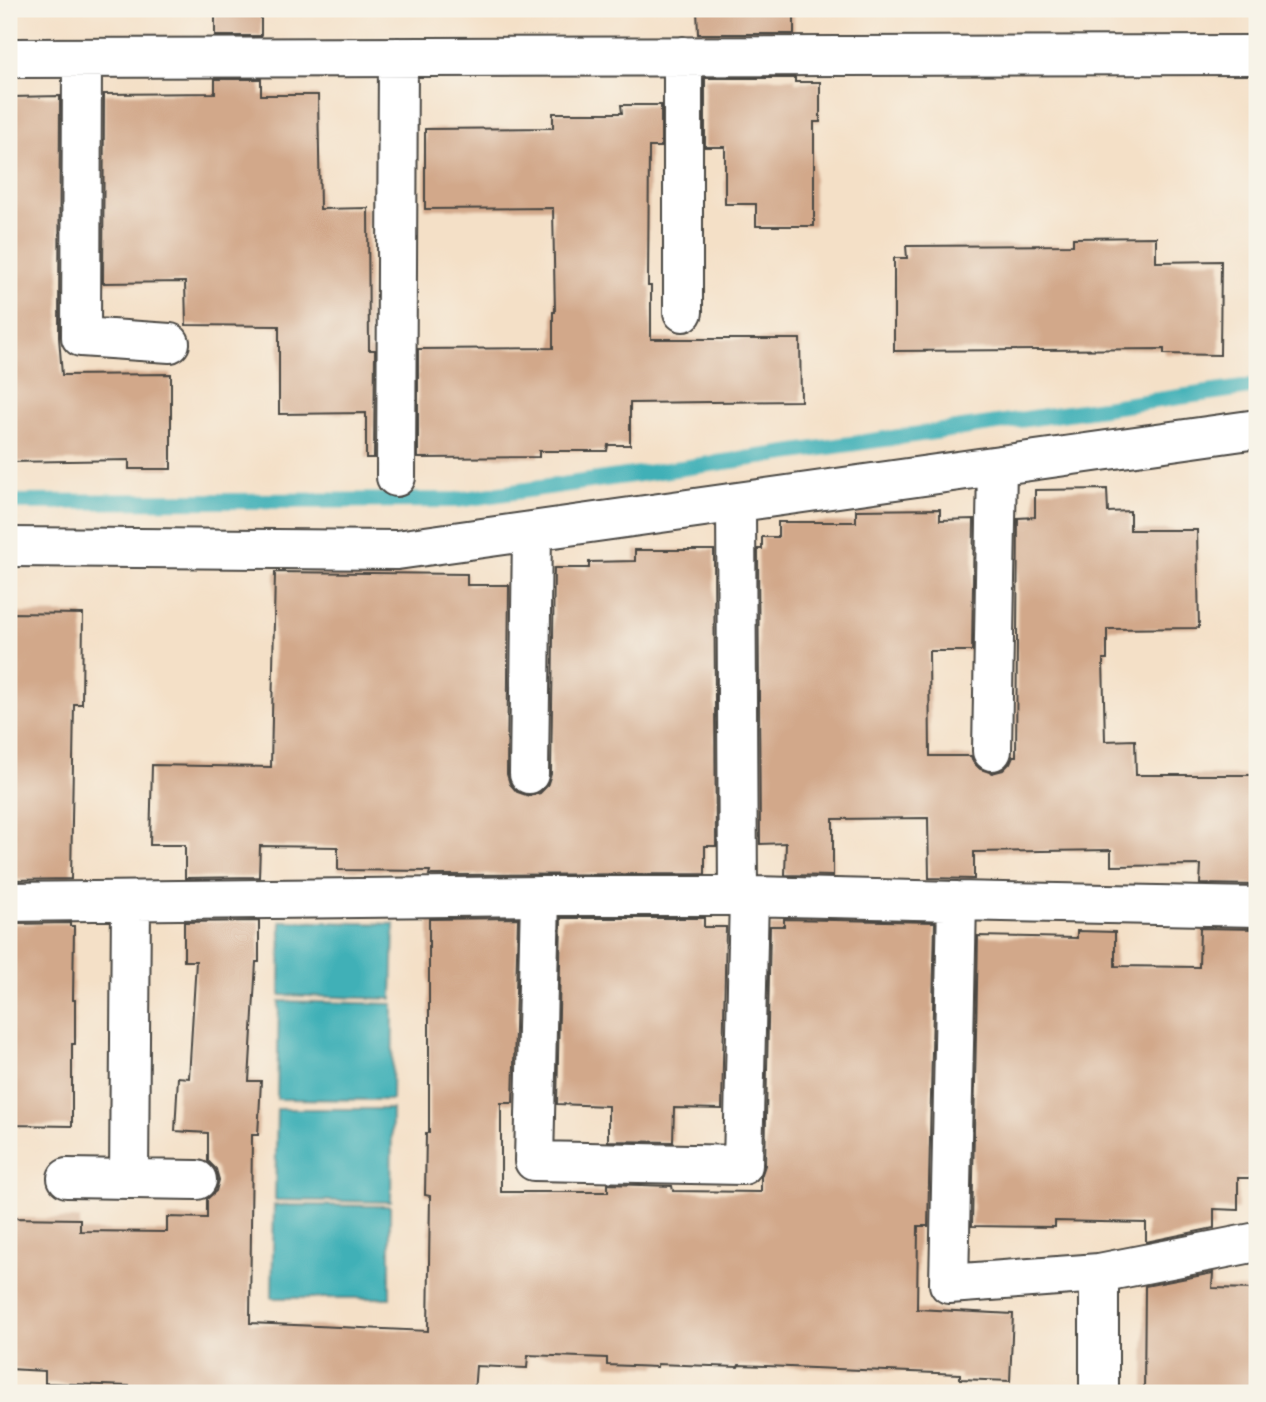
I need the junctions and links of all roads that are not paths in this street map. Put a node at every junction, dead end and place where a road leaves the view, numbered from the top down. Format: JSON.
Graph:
{"nodes":[{"id":1,"x":1257,"y":55,"type":"edge"},
{"id":2,"x":683,"y":56,"type":"junction"},
{"id":3,"x":398,"y":57,"type":"junction"},
{"id":4,"x":9,"y":58,"type":"edge"},
{"id":5,"x":82,"y":58,"type":"junction"},
{"id":6,"x":682,"y":312,"type":"dead end"},
{"id":7,"x":170,"y":344,"type":"dead end"},
{"id":8,"x":1257,"y":429,"type":"edge"},
{"id":9,"x":997,"y":466,"type":"junction"},
{"id":10,"x":396,"y":477,"type":"dead end"},
{"id":11,"x":736,"y":503,"type":"junction"},
{"id":12,"x":532,"y":531,"type":"junction"},
{"id":13,"x":9,"y":547,"type":"edge"},
{"id":14,"x":992,"y":751,"type":"dead end"},
{"id":15,"x":529,"y":774,"type":"dead end"},
{"id":16,"x":540,"y":896,"type":"junction"},
{"id":17,"x":743,"y":897,"type":"junction"},
{"id":18,"x":131,"y":901,"type":"junction"},
{"id":19,"x":957,"y":901,"type":"junction"},
{"id":20,"x":9,"y":902,"type":"edge"},
{"id":21,"x":1257,"y":907,"type":"edge"},
{"id":22,"x":67,"y":1178,"type":"dead end"},
{"id":23,"x":130,"y":1180,"type":"junction"},
{"id":24,"x":197,"y":1180,"type":"dead end"},
{"id":25,"x":1257,"y":1241,"type":"edge"},
{"id":26,"x":1099,"y":1273,"type":"junction"},
{"id":27,"x":1099,"y":1393,"type":"edge"}],
"edges":[{"from":1,"to":2,"type":"street"},
{"from":2,"to":3,"type":"street"},
{"from":2,"to":6,"type":"street"},
{"from":3,"to":5,"type":"street"},
{"from":3,"to":10,"type":"street"},
{"from":4,"to":5,"type":"street"},
{"from":5,"to":7,"type":"street"},
{"from":8,"to":9,"type":"street"},
{"from":9,"to":11,"type":"street"},
{"from":9,"to":14,"type":"street"},
{"from":11,"to":12,"type":"street"},
{"from":11,"to":17,"type":"street"},
{"from":12,"to":13,"type":"street"},
{"from":12,"to":15,"type":"street"},
{"from":16,"to":17,"type":"street"},
{"from":16,"to":17,"type":"street"},
{"from":16,"to":18,"type":"street"},
{"from":17,"to":19,"type":"street"},
{"from":18,"to":20,"type":"street"},
{"from":18,"to":23,"type":"street"},
{"from":19,"to":21,"type":"street"},
{"from":19,"to":26,"type":"street"},
{"from":22,"to":23,"type":"street"},
{"from":23,"to":24,"type":"street"},
{"from":25,"to":26,"type":"street"},
{"from":26,"to":27,"type":"street"}]}
